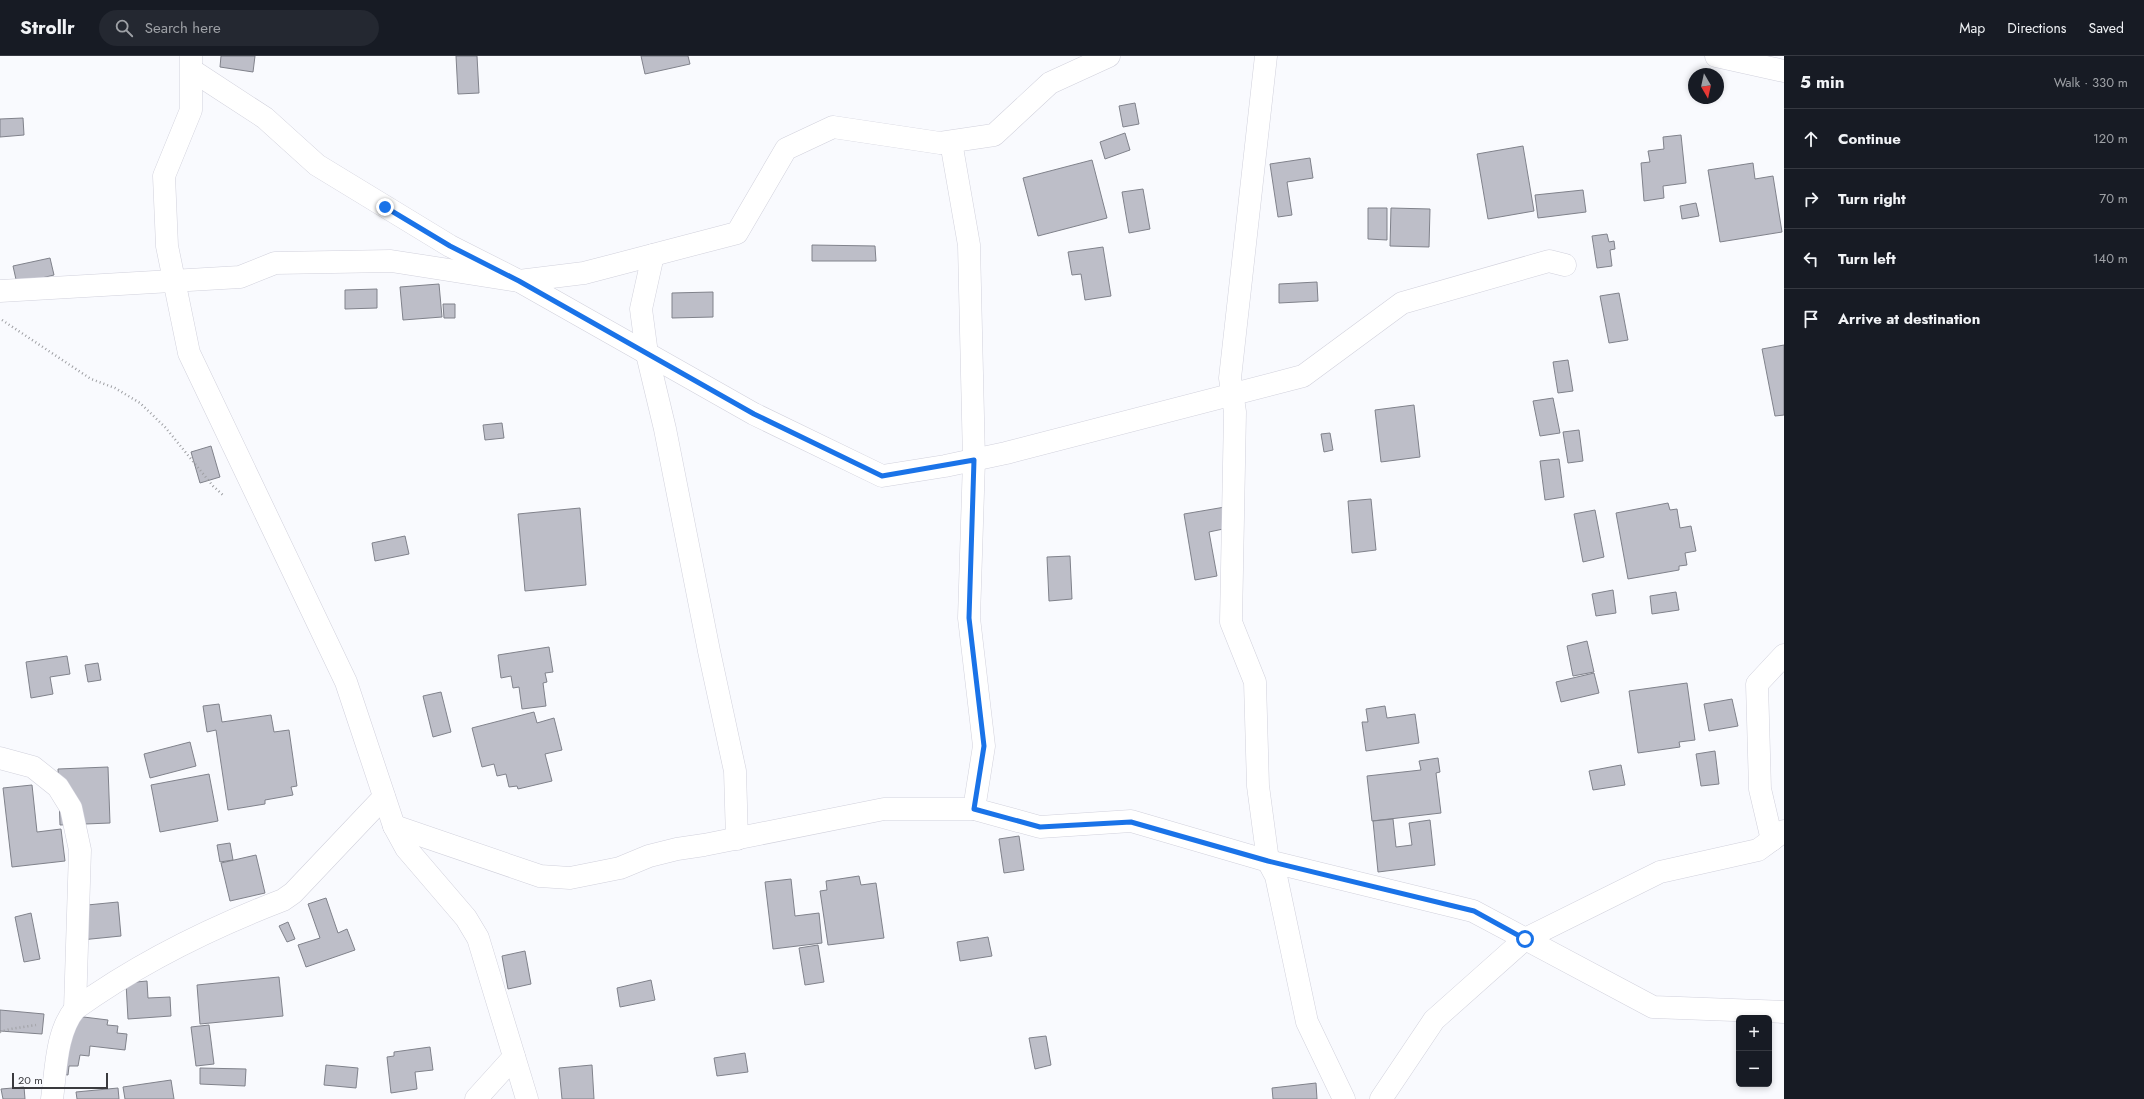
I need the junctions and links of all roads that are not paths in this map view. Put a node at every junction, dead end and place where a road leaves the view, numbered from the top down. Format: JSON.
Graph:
{"nodes":[{"id":1,"x":1109,"y":56,"type":"edge"},
{"id":2,"x":1266,"y":56,"type":"edge"},
{"id":3,"x":1716,"y":56,"type":"edge"},
{"id":4,"x":192,"y":64,"type":"edge"},
{"id":5,"x":1784,"y":71,"type":"edge"},
{"id":6,"x":951,"y":142,"type":"junction"},
{"id":7,"x":653,"y":255,"type":"junction"},
{"id":8,"x":1565,"y":265,"type":"dead end"},
{"id":9,"x":519,"y":281,"type":"junction"},
{"id":10,"x":175,"y":282,"type":"junction"},
{"id":11,"x":0,"y":290,"type":"edge"},
{"id":12,"x":647,"y":354,"type":"junction"},
{"id":13,"x":1232,"y":395,"type":"junction"},
{"id":14,"x":974,"y":460,"type":"junction"},
{"id":15,"x":1784,"y":655,"type":"edge"},
{"id":16,"x":0,"y":758,"type":"edge"},
{"id":17,"x":384,"y":797,"type":"junction"},
{"id":18,"x":974,"y":809,"type":"junction"},
{"id":19,"x":394,"y":826,"type":"junction"},
{"id":20,"x":1778,"y":835,"type":"edge"},
{"id":21,"x":737,"y":839,"type":"junction"},
{"id":22,"x":1268,"y":861,"type":"junction"},
{"id":23,"x":1525,"y":939,"type":"junction"},
{"id":24,"x":75,"y":1009,"type":"junction"},
{"id":25,"x":1784,"y":1012,"type":"edge"},
{"id":26,"x":514,"y":1057,"type":"junction"},
{"id":27,"x":52,"y":1099,"type":"edge"},
{"id":28,"x":476,"y":1099,"type":"edge"},
{"id":29,"x":527,"y":1099,"type":"edge"},
{"id":30,"x":1344,"y":1099,"type":"edge"},
{"id":31,"x":1381,"y":1099,"type":"edge"}],
"edges":[{"from":1,"to":6,"type":"street"},
{"from":2,"to":13,"type":"street"},
{"from":3,"to":5,"type":"street"},
{"from":4,"to":9,"type":"street"},
{"from":4,"to":10,"type":"street"},
{"from":6,"to":7,"type":"street"},
{"from":6,"to":14,"type":"street"},
{"from":7,"to":9,"type":"street"},
{"from":7,"to":12,"type":"street"},
{"from":8,"to":13,"type":"street"},
{"from":9,"to":10,"type":"street"},
{"from":9,"to":12,"type":"street"},
{"from":10,"to":11,"type":"street"},
{"from":10,"to":17,"type":"street"},
{"from":12,"to":14,"type":"street"},
{"from":12,"to":21,"type":"street"},
{"from":13,"to":14,"type":"street"},
{"from":13,"to":22,"type":"street"},
{"from":14,"to":18,"type":"street"},
{"from":15,"to":20,"type":"street"},
{"from":16,"to":24,"type":"street"},
{"from":17,"to":19,"type":"street"},
{"from":17,"to":24,"type":"street"},
{"from":18,"to":21,"type":"street"},
{"from":18,"to":22,"type":"street"},
{"from":19,"to":21,"type":"street"},
{"from":19,"to":26,"type":"street"},
{"from":20,"to":23,"type":"street"},
{"from":22,"to":23,"type":"street"},
{"from":22,"to":30,"type":"street"},
{"from":23,"to":25,"type":"street"},
{"from":23,"to":31,"type":"street"},
{"from":24,"to":27,"type":"street"},
{"from":26,"to":28,"type":"street"},
{"from":26,"to":29,"type":"street"}]}
